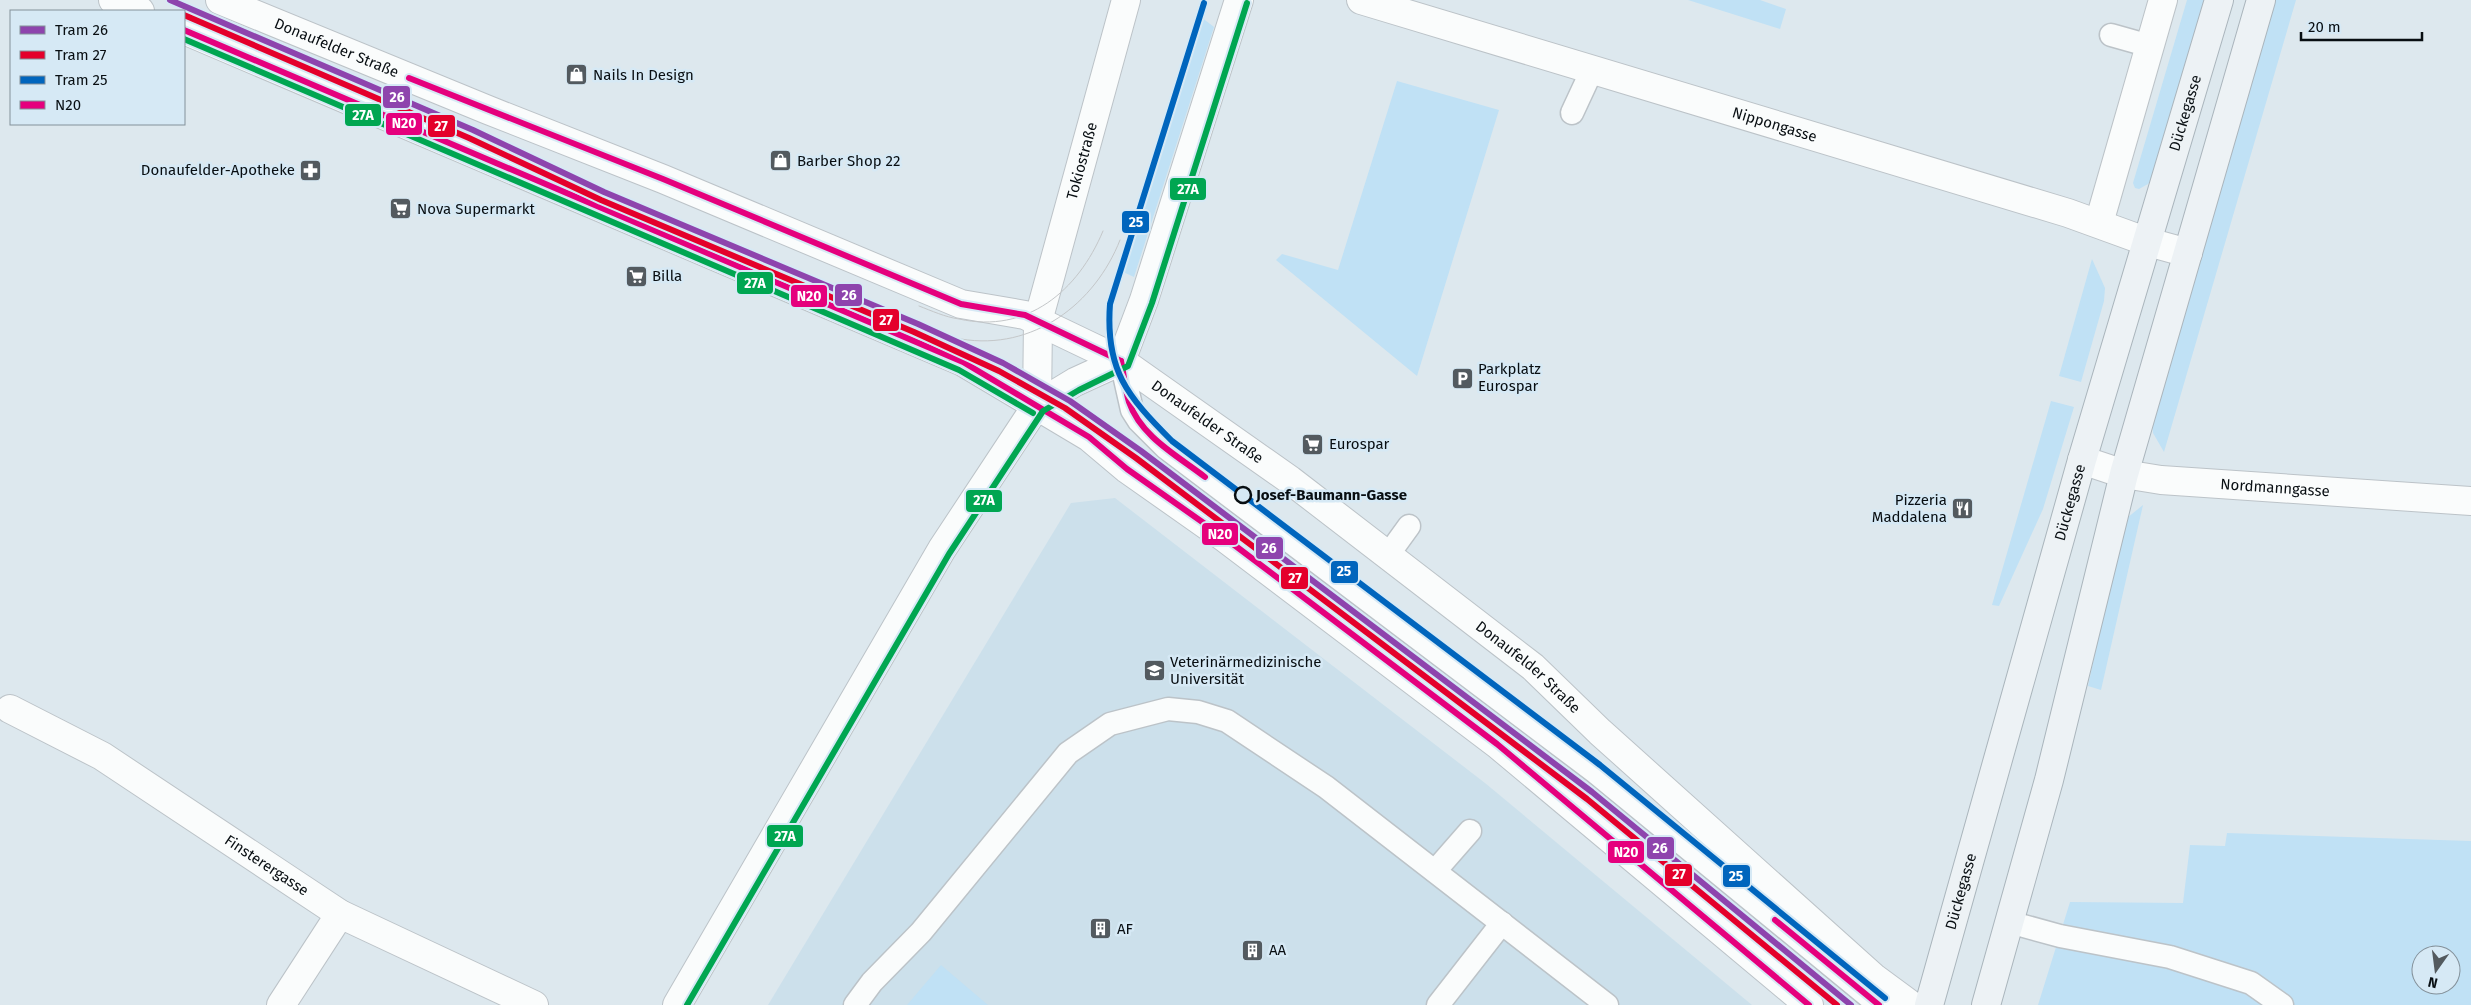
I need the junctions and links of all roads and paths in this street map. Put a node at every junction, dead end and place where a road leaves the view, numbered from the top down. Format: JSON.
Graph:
{"nodes":[{"id":1,"x":113,"y":0,"type":"edge"},
{"id":2,"x":220,"y":0,"type":"edge"},
{"id":3,"x":1126,"y":0,"type":"edge"},
{"id":4,"x":1239,"y":0,"type":"edge"},
{"id":5,"x":1361,"y":0,"type":"edge"},
{"id":6,"x":2163,"y":0,"type":"edge"},
{"id":7,"x":2219,"y":0,"type":"edge"},
{"id":8,"x":2261,"y":0,"type":"edge"},
{"id":9,"x":138,"y":10,"type":"edge"},
{"id":10,"x":185,"y":30,"type":"edge"},
{"id":11,"x":2111,"y":36,"type":"dead end"},
{"id":12,"x":2150,"y":46,"type":"junction"},
{"id":13,"x":1592,"y":70,"type":"junction"},
{"id":14,"x":1572,"y":113,"type":"dead end"},
{"id":15,"x":2100,"y":222,"type":"junction"},
{"id":16,"x":2148,"y":242,"type":"junction"},
{"id":17,"x":2188,"y":253,"type":"junction"},
{"id":18,"x":1038,"y":321,"type":"junction"},
{"id":19,"x":1121,"y":361,"type":"junction"},
{"id":20,"x":1037,"y":405,"type":"junction"},
{"id":21,"x":2082,"y":460,"type":"junction"},
{"id":22,"x":2124,"y":474,"type":"junction"},
{"id":23,"x":2471,"y":501,"type":"edge"},
{"id":24,"x":1409,"y":526,"type":"dead end"},
{"id":25,"x":1388,"y":555,"type":"junction"},
{"id":26,"x":10,"y":709,"type":"dead end"},
{"id":27,"x":1470,"y":831,"type":"dead end"},
{"id":28,"x":1435,"y":871,"type":"junction"},
{"id":29,"x":340,"y":914,"type":"junction"},
{"id":30,"x":2009,"y":922,"type":"junction"},
{"id":31,"x":1502,"y":923,"type":"junction"},
{"id":32,"x":281,"y":1005,"type":"edge"},
{"id":33,"x":534,"y":1005,"type":"edge"},
{"id":34,"x":677,"y":1005,"type":"edge"},
{"id":35,"x":855,"y":1005,"type":"edge"},
{"id":36,"x":1438,"y":1005,"type":"edge"},
{"id":37,"x":1607,"y":1005,"type":"edge"},
{"id":38,"x":1809,"y":1005,"type":"edge"},
{"id":39,"x":1879,"y":1005,"type":"edge"},
{"id":40,"x":1911,"y":1005,"type":"edge"},
{"id":41,"x":1929,"y":1005,"type":"edge"},
{"id":42,"x":1986,"y":1005,"type":"edge"},
{"id":43,"x":2282,"y":1005,"type":"edge"}],
"edges":[{"from":1,"to":9,"type":"main road"},
{"from":2,"to":18,"type":"main road","name":"Donaufelder Straße"},
{"from":3,"to":18,"type":"main road","name":"Tokiostraße"},
{"from":4,"to":19,"type":"main road"},
{"from":5,"to":13,"type":"main road","name":"Nippongasse"},
{"from":6,"to":12,"type":"main road"},
{"from":7,"to":16,"type":"main road","name":"Dückegasse"},
{"from":8,"to":17,"type":"main road"},
{"from":10,"to":20,"type":"main road"},
{"from":11,"to":12,"type":"lane"},
{"from":12,"to":15,"type":"main road"},
{"from":13,"to":14,"type":"lane"},
{"from":13,"to":15,"type":"main road","name":"Nippongasse"},
{"from":15,"to":16,"type":"main road","name":"Nippongasse"},
{"from":16,"to":17,"type":"main road","name":"Nippongasse"},
{"from":16,"to":21,"type":"main road","name":"Dückegasse"},
{"from":17,"to":22,"type":"main road"},
{"from":18,"to":19,"type":"main road","name":"Donaufelder Straße"},
{"from":18,"to":20,"type":"main road"},
{"from":19,"to":20,"type":"main road"},
{"from":19,"to":25,"type":"main road","name":"Donaufelder Straße"},
{"from":19,"to":39,"type":"lane","name":"Donaufelder Straße"},
{"from":20,"to":34,"type":"main road"},
{"from":20,"to":38,"type":"main road"},
{"from":21,"to":22,"type":"main road","name":"Nordmanngasse"},
{"from":21,"to":41,"type":"main road","name":"Dückegasse"},
{"from":22,"to":23,"type":"main road","name":"Nordmanngasse"},
{"from":22,"to":30,"type":"main road"},
{"from":24,"to":25,"type":"lane"},
{"from":25,"to":40,"type":"main road","name":"Donaufelder Straße"},
{"from":26,"to":29,"type":"main road","name":"Finsterergasse"},
{"from":27,"to":28,"type":"lane"},
{"from":28,"to":31,"type":"lane"},
{"from":28,"to":35,"type":"lane"},
{"from":29,"to":32,"type":"main road"},
{"from":29,"to":33,"type":"main road","name":"Finsterergasse"},
{"from":30,"to":42,"type":"main road"},
{"from":30,"to":43,"type":"lane"},
{"from":31,"to":36,"type":"lane"},
{"from":31,"to":37,"type":"lane"}]}
